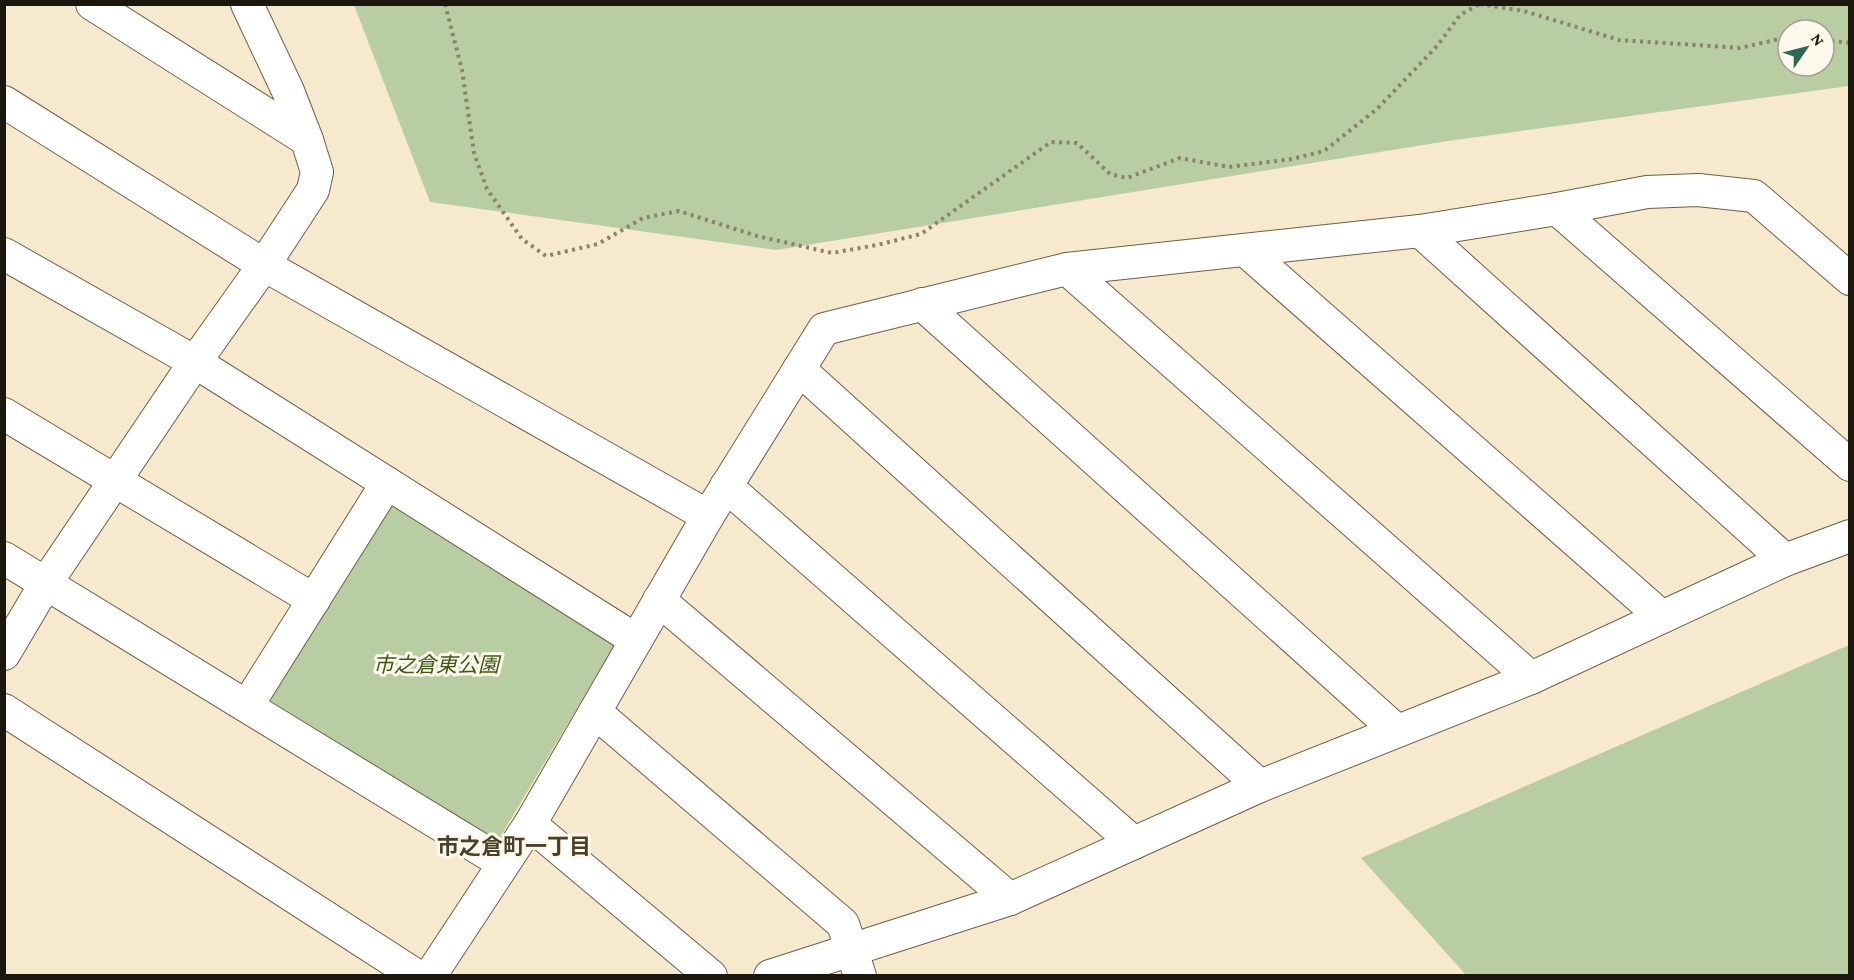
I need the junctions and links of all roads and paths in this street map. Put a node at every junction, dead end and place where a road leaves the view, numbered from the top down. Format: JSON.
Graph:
{"nodes":[{"id":1,"x":93,"y":4,"type":"edge"},
{"id":2,"x":247,"y":4,"type":"edge"},
{"id":3,"x":445,"y":4,"type":"edge"},
{"id":4,"x":1479,"y":4,"type":"edge"},
{"id":5,"x":1776,"y":39,"type":"edge"},
{"id":6,"x":4,"y":102,"type":"edge"},
{"id":7,"x":307,"y":140,"type":"junction"},
{"id":8,"x":1557,"y":209,"type":"junction"},
{"id":9,"x":1420,"y":231,"type":"junction"},
{"id":10,"x":1245,"y":250,"type":"junction"},
{"id":11,"x":4,"y":254,"type":"edge"},
{"id":12,"x":264,"y":265,"type":"junction"},
{"id":13,"x":1067,"y":269,"type":"junction"},
{"id":14,"x":1850,"y":279,"type":"edge"},
{"id":15,"x":922,"y":304,"type":"junction"},
{"id":16,"x":195,"y":362,"type":"junction"},
{"id":17,"x":799,"y":369,"type":"junction"},
{"id":18,"x":4,"y":414,"type":"edge"},
{"id":19,"x":1850,"y":465,"type":"edge"},
{"id":20,"x":115,"y":480,"type":"junction"},
{"id":21,"x":387,"y":483,"type":"junction"},
{"id":22,"x":726,"y":486,"type":"junction"},
{"id":23,"x":708,"y":516,"type":"junction"},
{"id":24,"x":1850,"y":536,"type":"edge"},
{"id":25,"x":4,"y":558,"type":"edge"},
{"id":26,"x":1785,"y":560,"type":"junction"},
{"id":27,"x":46,"y":583,"type":"junction"},
{"id":28,"x":314,"y":600,"type":"junction"},
{"id":29,"x":659,"y":600,"type":"junction"},
{"id":30,"x":1662,"y":617,"type":"junction"},
{"id":31,"x":636,"y":640,"type":"junction"},
{"id":32,"x":4,"y":654,"type":"edge"},
{"id":33,"x":1531,"y":678,"type":"junction"},
{"id":34,"x":247,"y":706,"type":"junction"},
{"id":35,"x":4,"y":710,"type":"edge"},
{"id":36,"x":595,"y":712,"type":"junction"},
{"id":37,"x":1397,"y":731,"type":"junction"},
{"id":38,"x":1260,"y":786,"type":"junction"},
{"id":39,"x":530,"y":824,"type":"junction"},
{"id":40,"x":1134,"y":843,"type":"junction"},
{"id":41,"x":503,"y":863,"type":"junction"},
{"id":42,"x":1011,"y":899,"type":"junction"},
{"id":43,"x":856,"y":962,"type":"edge"},
{"id":44,"x":417,"y":975,"type":"edge"},
{"id":45,"x":430,"y":975,"type":"edge"},
{"id":46,"x":711,"y":975,"type":"edge"},
{"id":47,"x":770,"y":975,"type":"edge"}],
"edges":[{"from":1,"to":7,"type":"street"},
{"from":2,"to":7,"type":"street"},
{"from":3,"to":4,"type":"path"},
{"from":4,"to":5,"type":"path"},
{"from":6,"to":12,"type":"street"},
{"from":7,"to":12,"type":"street"},
{"from":8,"to":9,"type":"street"},
{"from":8,"to":14,"type":"street"},
{"from":8,"to":19,"type":"street"},
{"from":9,"to":10,"type":"street"},
{"from":9,"to":26,"type":"street"},
{"from":10,"to":13,"type":"street"},
{"from":10,"to":30,"type":"street"},
{"from":11,"to":16,"type":"street"},
{"from":12,"to":16,"type":"street"},
{"from":12,"to":23,"type":"street"},
{"from":13,"to":15,"type":"street"},
{"from":13,"to":33,"type":"street"},
{"from":15,"to":17,"type":"street"},
{"from":15,"to":37,"type":"street"},
{"from":16,"to":20,"type":"street"},
{"from":16,"to":21,"type":"street"},
{"from":17,"to":22,"type":"street"},
{"from":17,"to":38,"type":"street"},
{"from":18,"to":20,"type":"street"},
{"from":20,"to":27,"type":"street"},
{"from":20,"to":28,"type":"street"},
{"from":21,"to":28,"type":"street"},
{"from":21,"to":31,"type":"street"},
{"from":22,"to":23,"type":"street"},
{"from":22,"to":40,"type":"street"},
{"from":23,"to":29,"type":"street"},
{"from":24,"to":26,"type":"street"},
{"from":25,"to":27,"type":"street"},
{"from":26,"to":30,"type":"street"},
{"from":27,"to":32,"type":"street"},
{"from":27,"to":34,"type":"street"},
{"from":28,"to":34,"type":"street"},
{"from":29,"to":31,"type":"street"},
{"from":29,"to":42,"type":"street"},
{"from":30,"to":33,"type":"street"},
{"from":31,"to":36,"type":"street"},
{"from":33,"to":37,"type":"street"},
{"from":34,"to":41,"type":"street"},
{"from":35,"to":44,"type":"street"},
{"from":36,"to":39,"type":"street"},
{"from":36,"to":43,"type":"street"},
{"from":37,"to":38,"type":"street"},
{"from":38,"to":40,"type":"street"},
{"from":39,"to":41,"type":"street"},
{"from":39,"to":46,"type":"street"},
{"from":40,"to":42,"type":"street"},
{"from":41,"to":45,"type":"street"},
{"from":42,"to":43,"type":"street"},
{"from":43,"to":47,"type":"street"}]}
